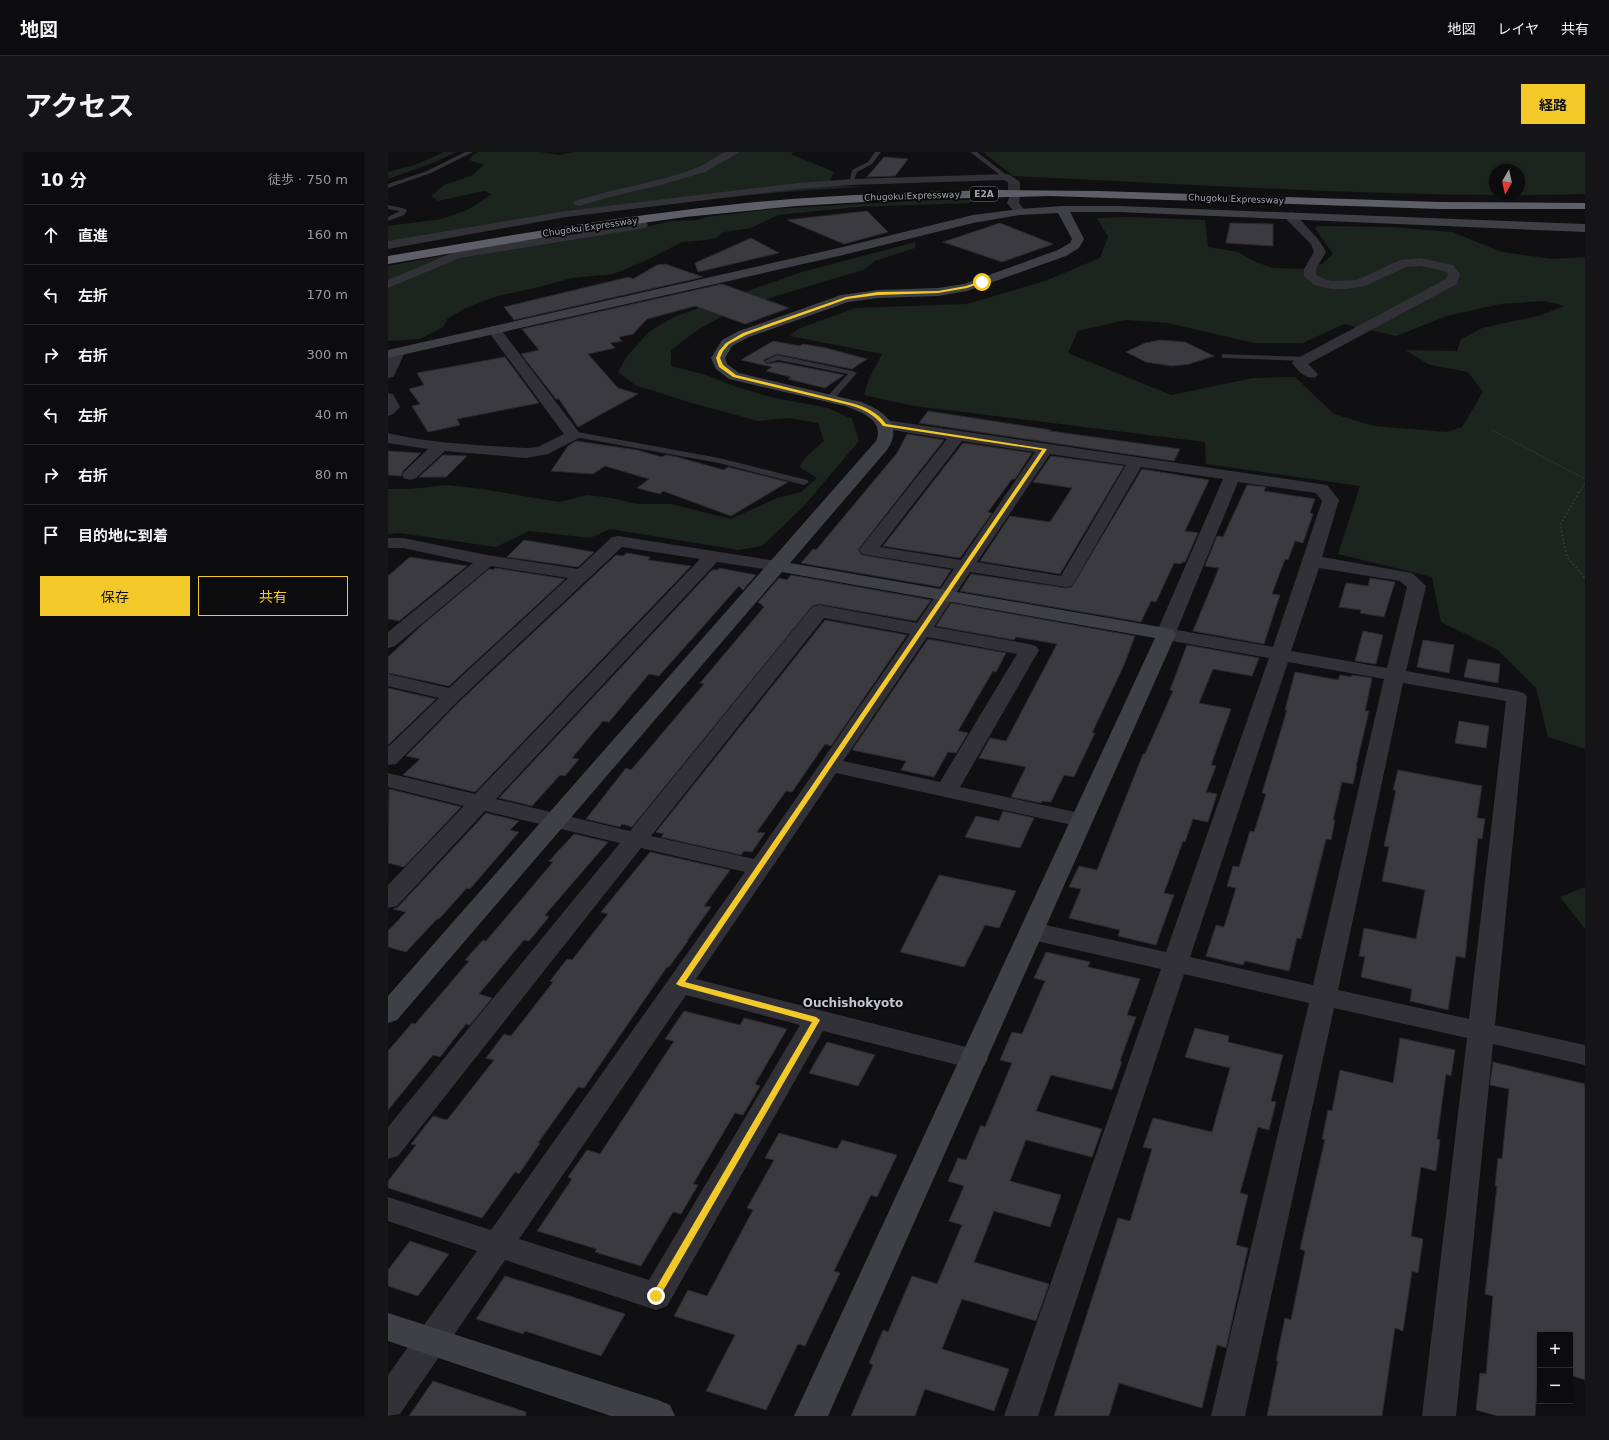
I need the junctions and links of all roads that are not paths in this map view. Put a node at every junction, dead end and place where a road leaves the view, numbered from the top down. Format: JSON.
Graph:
{"nodes":[{"id":1,"x":470,"y":152,"type":"edge"},
{"id":2,"x":736,"y":152,"type":"edge"},
{"id":3,"x":878,"y":152,"type":"edge"},
{"id":4,"x":972,"y":152,"type":"edge"},
{"id":5,"x":1010,"y":180,"type":"joint"},
{"id":6,"x":851,"y":182,"type":"junction"},
{"id":7,"x":388,"y":186,"type":"edge"},
{"id":8,"x":1014,"y":198,"type":"tunnel mouth"},
{"id":9,"x":1585,"y":199,"type":"edge"},
{"id":10,"x":388,"y":206,"type":"edge"},
{"id":11,"x":1585,"y":206,"type":"edge"},
{"id":12,"x":1062,"y":209,"type":"junction"},
{"id":13,"x":1020,"y":212,"type":"junction"},
{"id":14,"x":566,"y":214,"type":"junction"},
{"id":15,"x":1292,"y":216,"type":"junction"},
{"id":16,"x":388,"y":219,"type":"edge"},
{"id":17,"x":642,"y":225,"type":"dead end"},
{"id":18,"x":1585,"y":228,"type":"edge"},
{"id":19,"x":388,"y":245,"type":"edge"},
{"id":20,"x":388,"y":252,"type":"edge"},
{"id":21,"x":388,"y":260,"type":"edge"},
{"id":22,"x":388,"y":284,"type":"edge"},
{"id":23,"x":494,"y":330,"type":"junction"},
{"id":24,"x":393,"y":353,"type":"edge"},
{"id":25,"x":1225,"y":356,"type":"dead end"},
{"id":26,"x":1307,"y":359,"type":"junction"},
{"id":27,"x":768,"y":361,"type":"dead end"},
{"id":28,"x":388,"y":374,"type":"edge"},
{"id":29,"x":1311,"y":374,"type":"dead end"},
{"id":30,"x":388,"y":397,"type":"edge"},
{"id":31,"x":829,"y":399,"type":"junction"},
{"id":32,"x":388,"y":411,"type":"edge"},
{"id":33,"x":885,"y":426,"type":"junction"},
{"id":34,"x":572,"y":434,"type":"junction"},
{"id":35,"x":957,"y":436,"type":"junction"},
{"id":36,"x":388,"y":438,"type":"edge"},
{"id":37,"x":441,"y":446,"type":"junction"},
{"id":38,"x":1045,"y":449,"type":"junction"},
{"id":39,"x":1135,"y":463,"type":"junction"},
{"id":40,"x":410,"y":475,"type":"dead end"},
{"id":41,"x":1232,"y":477,"type":"junction"},
{"id":42,"x":804,"y":482,"type":"dead end"},
{"id":43,"x":395,"y":543,"type":"edge"},
{"id":44,"x":388,"y":555,"type":"edge"},
{"id":45,"x":713,"y":556,"type":"junction"},
{"id":46,"x":486,"y":560,"type":"junction"},
{"id":47,"x":1312,"y":561,"type":"junction"},
{"id":48,"x":966,"y":565,"type":"junction"},
{"id":49,"x":777,"y":566,"type":"junction"},
{"id":50,"x":582,"y":575,"type":"junction"},
{"id":51,"x":945,"y":595,"type":"junction"},
{"id":52,"x":921,"y":630,"type":"junction"},
{"id":53,"x":392,"y":634,"type":"edge"},
{"id":54,"x":1166,"y":634,"type":"junction"},
{"id":55,"x":1280,"y":655,"type":"junction"},
{"id":56,"x":1395,"y":675,"type":"junction"},
{"id":57,"x":388,"y":680,"type":"edge"},
{"id":58,"x":453,"y":695,"type":"junction"},
{"id":59,"x":388,"y":759,"type":"edge"},
{"id":60,"x":830,"y":765,"type":"junction"},
{"id":61,"x":388,"y":780,"type":"edge"},
{"id":62,"x":947,"y":790,"type":"junction"},
{"id":63,"x":480,"y":803,"type":"junction"},
{"id":64,"x":1081,"y":820,"type":"junction"},
{"id":65,"x":556,"y":821,"type":"junction"},
{"id":66,"x":636,"y":839,"type":"junction"},
{"id":67,"x":760,"y":868,"type":"junction"},
{"id":68,"x":388,"y":900,"type":"edge"},
{"id":69,"x":1032,"y":930,"type":"junction"},
{"id":70,"x":1176,"y":962,"type":"junction"},
{"id":71,"x":680,"y":984,"type":"junction"},
{"id":72,"x":1324,"y":996,"type":"junction"},
{"id":73,"x":388,"y":1013,"type":"edge"},
{"id":74,"x":816,"y":1020,"type":"junction"},
{"id":75,"x":1480,"y":1031,"type":"junction"},
{"id":76,"x":1585,"y":1055,"type":"edge"},
{"id":77,"x":974,"y":1059,"type":"junction"},
{"id":78,"x":388,"y":1148,"type":"edge"},
{"id":79,"x":388,"y":1209,"type":"edge"},
{"id":80,"x":499,"y":1244,"type":"junction"},
{"id":81,"x":388,"y":1327,"type":"edge"},
{"id":82,"x":431,"y":1341,"type":"junction"},
{"id":83,"x":388,"y":1403,"type":"edge"},
{"id":84,"x":658,"y":1416,"type":"edge"},
{"id":85,"x":811,"y":1416,"type":"edge"},
{"id":86,"x":1021,"y":1416,"type":"edge"},
{"id":87,"x":1228,"y":1416,"type":"edge"},
{"id":88,"x":1439,"y":1416,"type":"edge"}],
"edges":[{"from":1,"to":7,"type":"lane"},
{"from":2,"to":14,"type":"street"},
{"from":3,"to":6,"type":"lane"},
{"from":4,"to":5,"type":"lane"},
{"from":5,"to":6,"type":"street"},
{"from":6,"to":14,"type":"street"},
{"from":8,"to":13,"type":"street"},
{"from":9,"to":20,"type":"highway","name":"Chugoku Expressway","number":"E2A"},
{"from":10,"to":16,"type":"lane"},
{"from":11,"to":21,"type":"highway","name":"Chugoku Expressway","number":"E2A"},
{"from":12,"to":13,"type":"street"},
{"from":12,"to":15,"type":"street"},
{"from":12,"to":31,"type":"street"},
{"from":13,"to":23,"type":"street"},
{"from":14,"to":19,"type":"street"},
{"from":15,"to":18,"type":"street"},
{"from":15,"to":26,"type":"street"},
{"from":17,"to":22,"type":"street"},
{"from":23,"to":24,"type":"street"},
{"from":23,"to":34,"type":"street"},
{"from":24,"to":28,"type":"street"},
{"from":25,"to":26,"type":"lane"},
{"from":26,"to":29,"type":"street"},
{"from":27,"to":31,"type":"lane"},
{"from":30,"to":32,"type":"street"},
{"from":31,"to":33,"type":"street"},
{"from":33,"to":35,"type":"street"},
{"from":33,"to":49,"type":"street"},
{"from":34,"to":37,"type":"street"},
{"from":34,"to":42,"type":"lane"},
{"from":35,"to":38,"type":"street"},
{"from":35,"to":48,"type":"street"},
{"from":36,"to":37,"type":"street"},
{"from":37,"to":40,"type":"street"},
{"from":38,"to":39,"type":"street"},
{"from":38,"to":48,"type":"street"},
{"from":39,"to":41,"type":"street"},
{"from":39,"to":48,"type":"street"},
{"from":41,"to":47,"type":"street"},
{"from":41,"to":54,"type":"street"},
{"from":43,"to":44,"type":"street"},
{"from":43,"to":46,"type":"street"},
{"from":45,"to":49,"type":"street"},
{"from":45,"to":50,"type":"street"},
{"from":45,"to":63,"type":"street"},
{"from":46,"to":50,"type":"street"},
{"from":46,"to":53,"type":"street"},
{"from":47,"to":55,"type":"street"},
{"from":47,"to":56,"type":"street"},
{"from":48,"to":51,"type":"street"},
{"from":49,"to":51,"type":"street"},
{"from":49,"to":65,"type":"street"},
{"from":50,"to":58,"type":"street"},
{"from":51,"to":52,"type":"street"},
{"from":51,"to":54,"type":"street"},
{"from":52,"to":60,"type":"street"},
{"from":52,"to":62,"type":"street"},
{"from":52,"to":66,"type":"street"},
{"from":54,"to":55,"type":"street"},
{"from":54,"to":64,"type":"street"},
{"from":55,"to":56,"type":"street"},
{"from":55,"to":70,"type":"street"},
{"from":56,"to":72,"type":"street"},
{"from":56,"to":75,"type":"street"},
{"from":57,"to":58,"type":"street"},
{"from":58,"to":59,"type":"street"},
{"from":60,"to":62,"type":"street"},
{"from":60,"to":67,"type":"street"},
{"from":61,"to":63,"type":"street"},
{"from":62,"to":64,"type":"street"},
{"from":63,"to":65,"type":"street"},
{"from":63,"to":68,"type":"street"},
{"from":64,"to":69,"type":"street"},
{"from":65,"to":66,"type":"street"},
{"from":65,"to":73,"type":"street"},
{"from":66,"to":67,"type":"street"},
{"from":66,"to":78,"type":"street"},
{"from":67,"to":71,"type":"street"},
{"from":69,"to":70,"type":"street"},
{"from":69,"to":77,"type":"street"},
{"from":70,"to":72,"type":"street"},
{"from":70,"to":86,"type":"street"},
{"from":71,"to":74,"type":"street"},
{"from":71,"to":80,"type":"street"},
{"from":72,"to":75,"type":"street"},
{"from":72,"to":87,"type":"street"},
{"from":74,"to":77,"type":"street"},
{"from":74,"to":80,"type":"street"},
{"from":75,"to":76,"type":"street"},
{"from":75,"to":88,"type":"street"},
{"from":77,"to":85,"type":"street"},
{"from":79,"to":80,"type":"street"},
{"from":80,"to":82,"type":"street"},
{"from":81,"to":82,"type":"street"},
{"from":82,"to":83,"type":"street"},
{"from":82,"to":84,"type":"street"}]}
